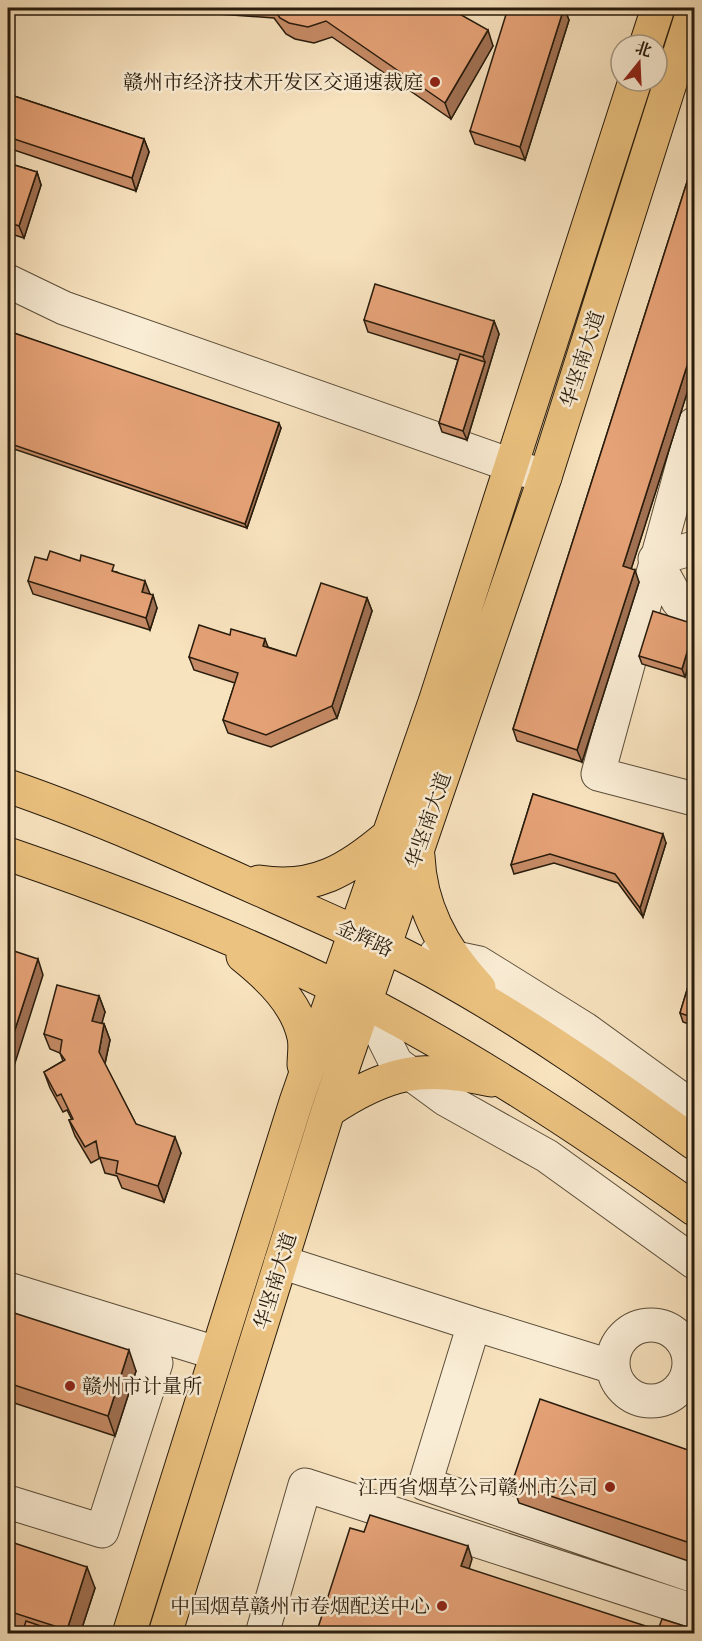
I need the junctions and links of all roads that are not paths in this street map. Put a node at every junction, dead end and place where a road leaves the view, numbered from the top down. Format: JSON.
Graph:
{"nodes":[{"id":1,"x":658,"y":8,"type":"edge"},
{"id":2,"x":694,"y":8,"type":"edge"},
{"id":3,"x":650,"y":33,"type":"edge"},
{"id":4,"x":631,"y":93,"type":"edge"},
{"id":5,"x":8,"y":281,"type":"edge"},
{"id":6,"x":694,"y":424,"type":"edge"},
{"id":7,"x":511,"y":465,"type":"junction"},
{"id":8,"x":545,"y":477,"type":"junction"},
{"id":9,"x":694,"y":549,"type":"edge"},
{"id":10,"x":655,"y":559,"type":"junction"},
{"id":11,"x":694,"y":620,"type":"edge"},
{"id":12,"x":8,"y":786,"type":"edge"},
{"id":13,"x":694,"y":799,"type":"edge"},
{"id":14,"x":403,"y":841,"type":"junction"},
{"id":15,"x":8,"y":854,"type":"edge"},
{"id":16,"x":234,"y":878,"type":"junction"},
{"id":17,"x":211,"y":931,"type":"junction"},
{"id":18,"x":354,"y":932,"type":"junction"},
{"id":19,"x":386,"y":947,"type":"junction"},
{"id":20,"x":452,"y":956,"type":"junction"},
{"id":21,"x":335,"y":986,"type":"junction"},
{"id":22,"x":366,"y":1003,"type":"junction"},
{"id":23,"x":509,"y":1016,"type":"junction"},
{"id":24,"x":410,"y":1073,"type":"junction"},
{"id":25,"x":304,"y":1079,"type":"junction"},
{"id":26,"x":508,"y":1084,"type":"junction"},
{"id":27,"x":694,"y":1108,"type":"edge"},
{"id":28,"x":328,"y":1111,"type":"junction"},
{"id":29,"x":694,"y":1143,"type":"edge"},
{"id":30,"x":694,"y":1209,"type":"edge"},
{"id":31,"x":281,"y":1262,"type":"junction"},
{"id":32,"x":694,"y":1262,"type":"edge"},
{"id":33,"x":8,"y":1289,"type":"edge"},
{"id":34,"x":8,"y":1316,"type":"edge"},
{"id":35,"x":474,"y":1324,"type":"junction"},
{"id":36,"x":216,"y":1353,"type":"junction"},
{"id":37,"x":613,"y":1367,"type":"junction"},
{"id":38,"x":688,"y":1391,"type":"edge"},
{"id":39,"x":8,"y":1502,"type":"edge"},
{"id":40,"x":694,"y":1576,"type":"edge"},
{"id":41,"x":694,"y":1611,"type":"edge"},
{"id":42,"x":129,"y":1634,"type":"edge"},
{"id":43,"x":165,"y":1634,"type":"edge"},
{"id":44,"x":261,"y":1634,"type":"edge"}],
"edges":[{"from":1,"to":3,"type":"main road"},
{"from":2,"to":8,"type":"main road","name":"华坚南大道"},
{"from":4,"to":7,"type":"main road","name":"华坚南大道"},
{"from":5,"to":7,"type":"street"},
{"from":6,"to":10,"type":"street"},
{"from":7,"to":8,"type":"street"},
{"from":7,"to":14,"type":"main road","name":"华坚南大道"},
{"from":8,"to":14,"type":"main road","name":"华坚南大道"},
{"from":9,"to":10,"type":"street"},
{"from":10,"to":11,"type":"street"},
{"from":10,"to":13,"type":"street"},
{"from":12,"to":16,"type":"main road","name":"金辉路"},
{"from":14,"to":16,"type":"main road"},
{"from":14,"to":18,"type":"main road","name":"华坚南大道"},
{"from":14,"to":19,"type":"main road","name":"华坚南大道"},
{"from":14,"to":20,"type":"main road"},
{"from":15,"to":17,"type":"main road"},
{"from":16,"to":18,"type":"main road","name":"金辉路"},
{"from":17,"to":21,"type":"main road"},
{"from":17,"to":25,"type":"main road"},
{"from":18,"to":19,"type":"main road","name":"金辉路"},
{"from":18,"to":21,"type":"main road","name":"华坚南大道"},
{"from":19,"to":20,"type":"street"},
{"from":19,"to":22,"type":"main road","name":"华坚南大道"},
{"from":19,"to":23,"type":"main road","name":"金辉路"},
{"from":20,"to":23,"type":"main road"},
{"from":20,"to":27,"type":"street"},
{"from":21,"to":22,"type":"main road"},
{"from":21,"to":25,"type":"main road","name":"华坚南大道"},
{"from":22,"to":24,"type":"street"},
{"from":22,"to":26,"type":"main road"},
{"from":22,"to":28,"type":"main road","name":"华坚南大道"},
{"from":23,"to":29,"type":"main road","name":"金辉路"},
{"from":24,"to":26,"type":"main road"},
{"from":24,"to":28,"type":"main road"},
{"from":24,"to":32,"type":"street"},
{"from":25,"to":36,"type":"main road","name":"华坚南大道"},
{"from":26,"to":30,"type":"main road"},
{"from":28,"to":31,"type":"main road","name":"华坚南大道"},
{"from":31,"to":35,"type":"street"},
{"from":31,"to":43,"type":"main road","name":"华坚南大道"},
{"from":33,"to":36,"type":"street"},
{"from":34,"to":39,"type":"street"},
{"from":35,"to":37,"type":"street"},
{"from":35,"to":40,"type":"street"},
{"from":36,"to":42,"type":"main road","name":"华坚南大道"},
{"from":37,"to":38,"type":"street"},
{"from":37,"to":38,"type":"street"},
{"from":41,"to":44,"type":"street"}]}
